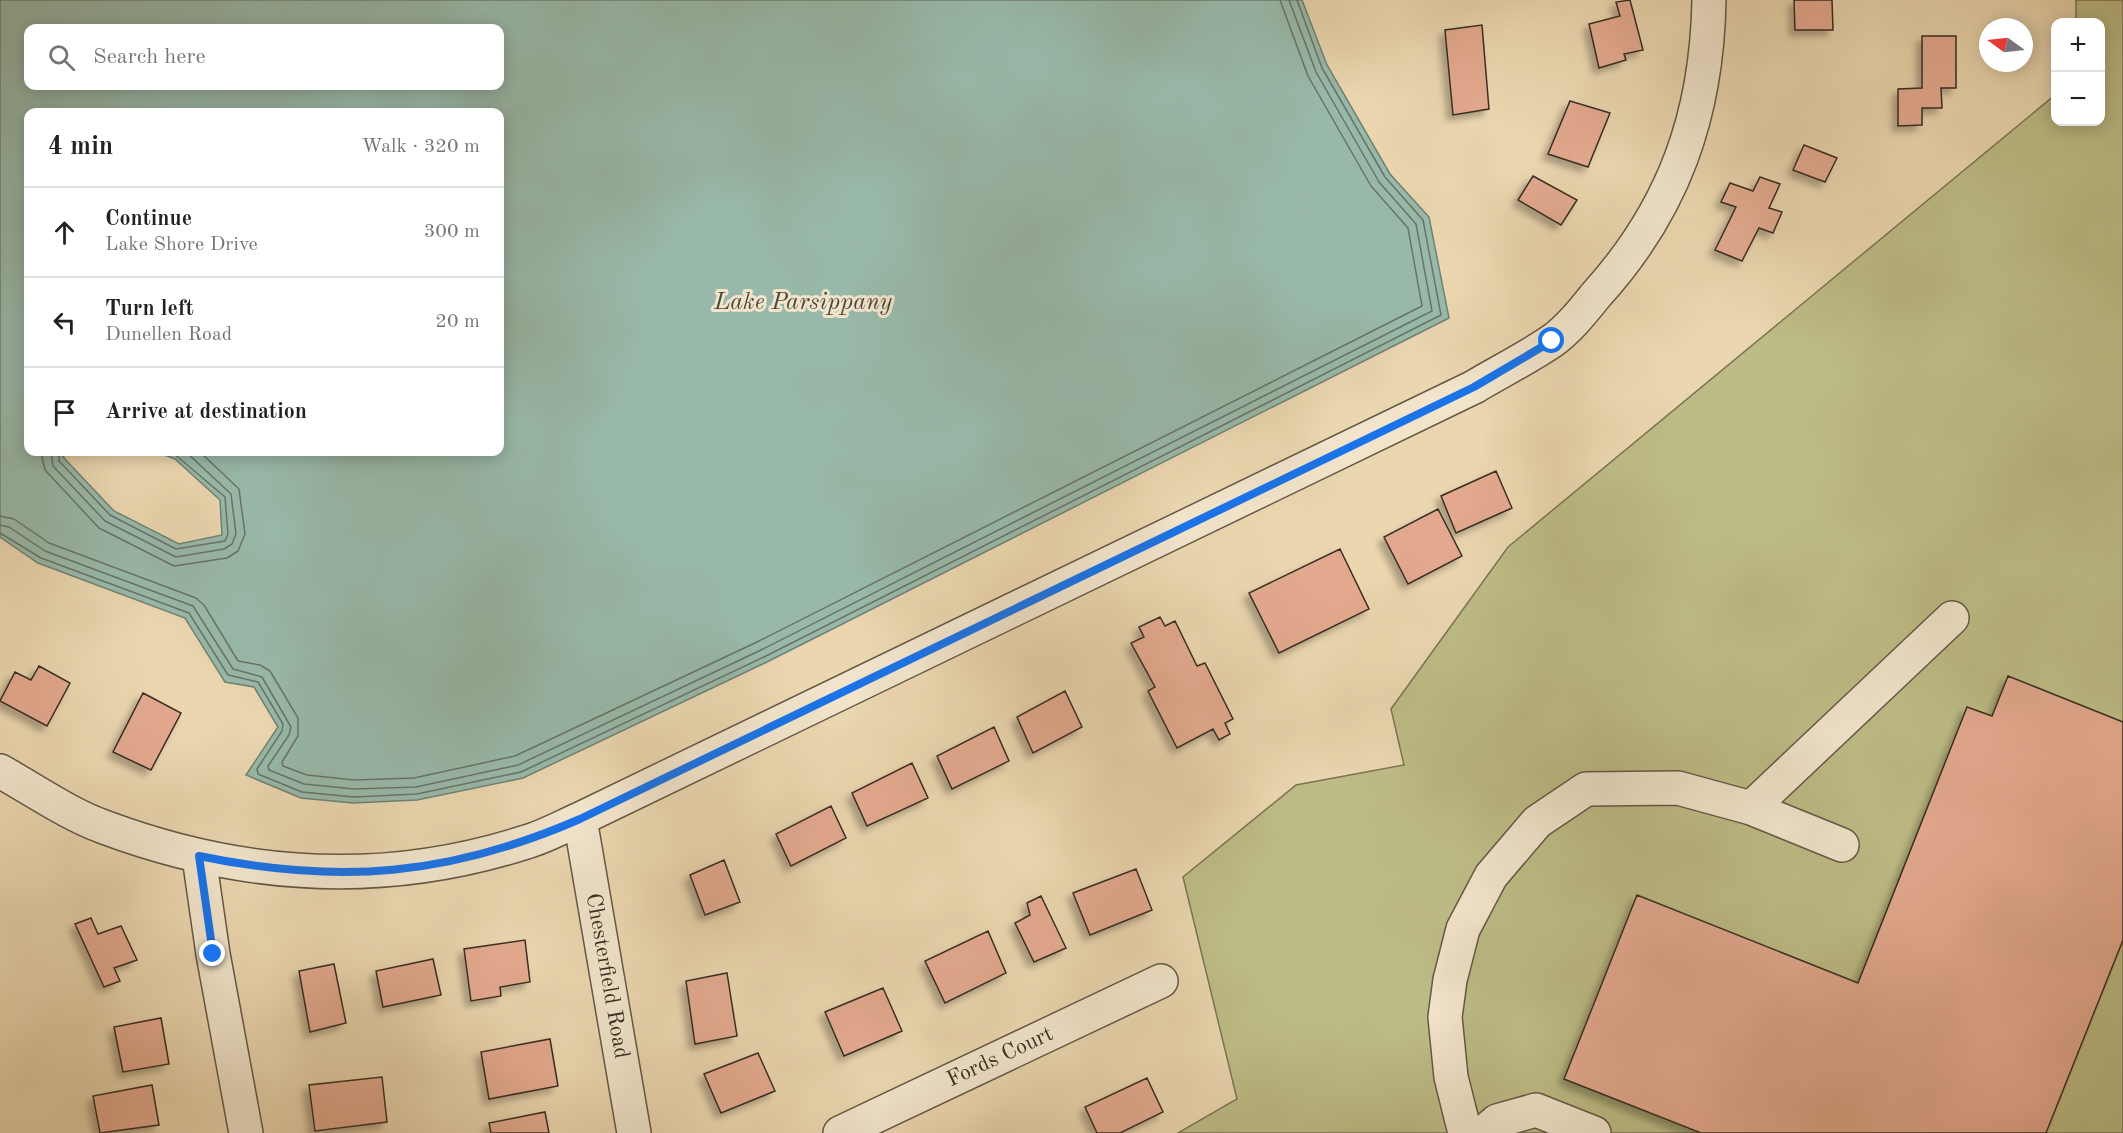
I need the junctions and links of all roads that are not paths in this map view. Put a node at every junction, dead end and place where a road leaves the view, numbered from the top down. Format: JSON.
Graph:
{"nodes":[{"id":1,"x":1709,"y":0,"type":"edge"},
{"id":2,"x":1952,"y":618,"type":"dead end"},
{"id":3,"x":0,"y":771,"type":"edge"},
{"id":4,"x":1751,"y":808,"type":"junction"},
{"id":5,"x":580,"y":819,"type":"junction"},
{"id":6,"x":1842,"y":845,"type":"dead end"},
{"id":7,"x":199,"y":856,"type":"junction"},
{"id":8,"x":1161,"y":981,"type":"dead end"},
{"id":9,"x":246,"y":1133,"type":"edge"},
{"id":10,"x":634,"y":1133,"type":"edge"},
{"id":11,"x":840,"y":1133,"type":"edge"},
{"id":12,"x":1465,"y":1133,"type":"edge"},
{"id":13,"x":1483,"y":1133,"type":"edge"},
{"id":14,"x":1594,"y":1133,"type":"edge"}],
"edges":[{"from":1,"to":5,"type":"street"},
{"from":2,"to":4,"type":"street"},
{"from":3,"to":7,"type":"street"},
{"from":4,"to":6,"type":"street"},
{"from":4,"to":12,"type":"street"},
{"from":5,"to":7,"type":"street"},
{"from":5,"to":10,"type":"street","name":"Chesterfield Road"},
{"from":7,"to":9,"type":"street"},
{"from":8,"to":11,"type":"street","name":"Fords Court"},
{"from":13,"to":14,"type":"street"}]}
